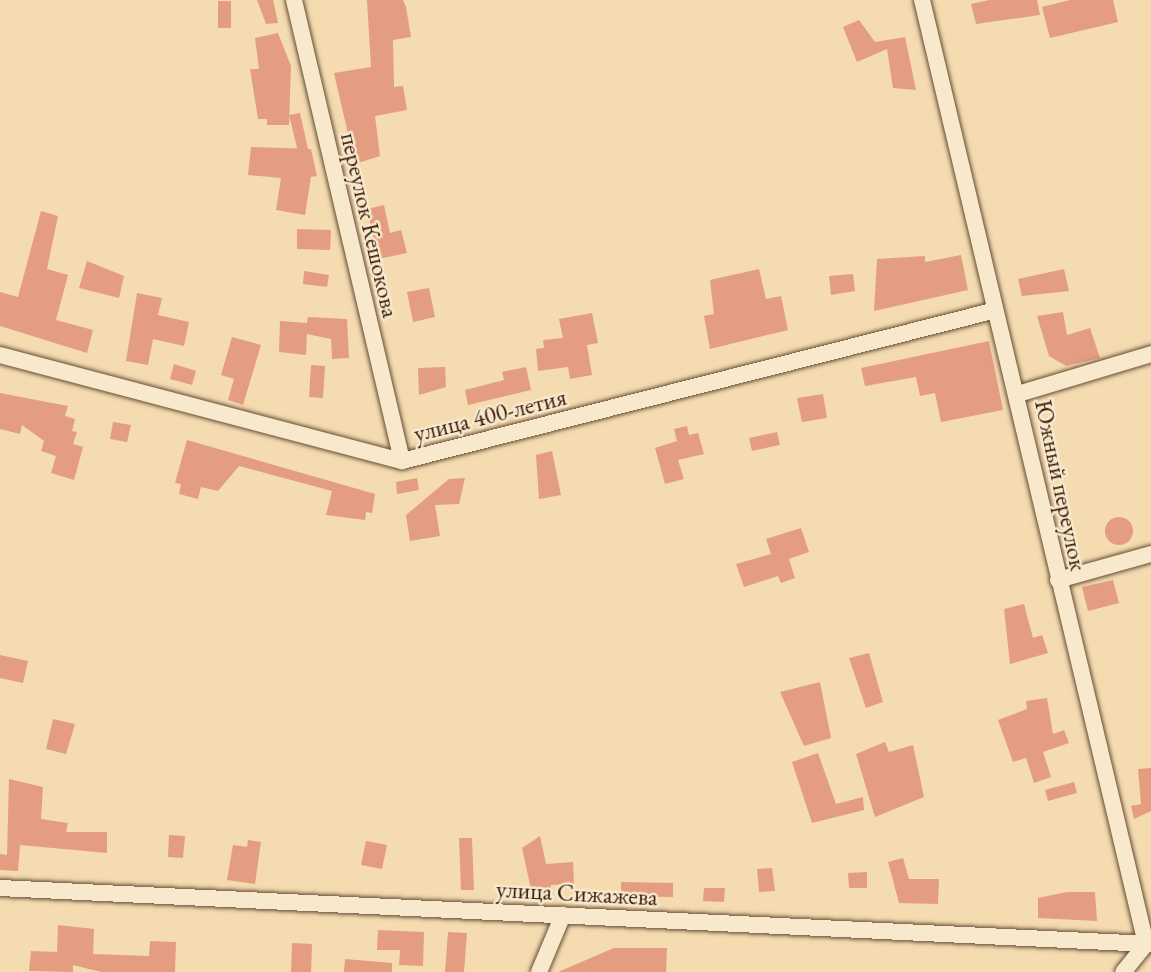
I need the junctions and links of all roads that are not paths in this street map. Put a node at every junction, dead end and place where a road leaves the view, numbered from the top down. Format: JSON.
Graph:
{"nodes":[{"id":1,"x":294,"y":0,"type":"edge"},
{"id":2,"x":922,"y":0,"type":"edge"},
{"id":3,"x":992,"y":311,"type":"junction"},
{"id":4,"x":1151,"y":354,"type":"edge"},
{"id":5,"x":0,"y":355,"type":"edge"},
{"id":6,"x":1018,"y":394,"type":"junction"},
{"id":7,"x":401,"y":461,"type":"junction"},
{"id":8,"x":1151,"y":554,"type":"edge"},
{"id":9,"x":1058,"y":580,"type":"junction"},
{"id":10,"x":0,"y":888,"type":"edge"},
{"id":11,"x":563,"y":915,"type":"junction"},
{"id":12,"x":1149,"y":944,"type":"edge"},
{"id":13,"x":539,"y":972,"type":"edge"},
{"id":14,"x":1123,"y":972,"type":"edge"}],
"edges":[{"from":1,"to":7,"type":"street","name":"переулок Кешокова"},
{"from":2,"to":3,"type":"street","name":"Южный переулок"},
{"from":3,"to":6,"type":"street","name":"Южный переулок"},
{"from":3,"to":7,"type":"street","name":"улица 400-летия"},
{"from":4,"to":6,"type":"street"},
{"from":5,"to":7,"type":"street","name":"улица 400-летия"},
{"from":6,"to":9,"type":"street","name":"Южный переулок"},
{"from":8,"to":9,"type":"street"},
{"from":9,"to":12,"type":"street","name":"Южный переулок"},
{"from":10,"to":11,"type":"street","name":"улица Сижажева"},
{"from":11,"to":12,"type":"street","name":"улица Сижажева"},
{"from":11,"to":13,"type":"street"},
{"from":12,"to":14,"type":"street"}]}
